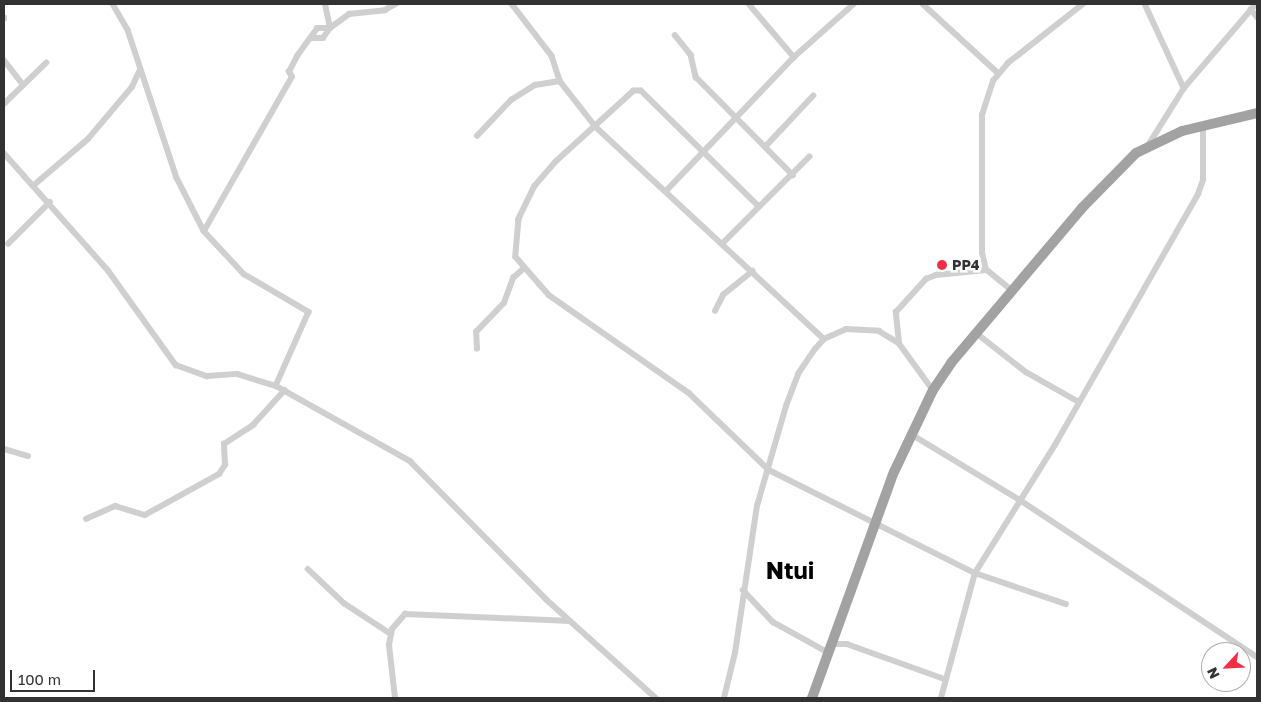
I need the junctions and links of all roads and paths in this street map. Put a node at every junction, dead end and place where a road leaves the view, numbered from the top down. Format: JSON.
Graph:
{"nodes":[{"id":1,"x":113,"y":4,"type":"edge"},
{"id":2,"x":325,"y":4,"type":"edge"},
{"id":3,"x":396,"y":4,"type":"edge"},
{"id":4,"x":512,"y":4,"type":"edge"},
{"id":5,"x":749,"y":4,"type":"edge"},
{"id":6,"x":854,"y":4,"type":"edge"},
{"id":7,"x":923,"y":4,"type":"edge"},
{"id":8,"x":1083,"y":4,"type":"edge"},
{"id":9,"x":1145,"y":4,"type":"edge"},
{"id":10,"x":1256,"y":4,"type":"edge"},
{"id":11,"x":1251,"y":9,"type":"junction"},
{"id":12,"x":1257,"y":17,"type":"edge"},
{"id":13,"x":330,"y":28,"type":"junction"},
{"id":14,"x":675,"y":35,"type":"dead end"},
{"id":15,"x":312,"y":38,"type":"junction"},
{"id":16,"x":794,"y":57,"type":"junction"},
{"id":17,"x":4,"y":60,"type":"edge"},
{"id":18,"x":46,"y":63,"type":"dead end"},
{"id":19,"x":139,"y":72,"type":"junction"},
{"id":20,"x":998,"y":73,"type":"junction"},
{"id":21,"x":560,"y":81,"type":"junction"},
{"id":22,"x":23,"y":84,"type":"junction"},
{"id":23,"x":1184,"y":88,"type":"junction"},
{"id":24,"x":813,"y":96,"type":"dead end"},
{"id":25,"x":4,"y":104,"type":"edge"},
{"id":26,"x":1257,"y":113,"type":"edge"},
{"id":27,"x":737,"y":117,"type":"junction"},
{"id":28,"x":1203,"y":125,"type":"junction"},
{"id":29,"x":596,"y":126,"type":"junction"},
{"id":30,"x":477,"y":136,"type":"dead end"},
{"id":31,"x":1149,"y":144,"type":"junction"},
{"id":32,"x":766,"y":146,"type":"junction"},
{"id":33,"x":4,"y":153,"type":"edge"},
{"id":34,"x":703,"y":153,"type":"junction"},
{"id":35,"x":809,"y":156,"type":"dead end"},
{"id":36,"x":791,"y":177,"type":"junction"},
{"id":37,"x":34,"y":185,"type":"junction"},
{"id":38,"x":667,"y":190,"type":"junction"},
{"id":39,"x":50,"y":202,"type":"junction"},
{"id":40,"x":759,"y":207,"type":"junction"},
{"id":41,"x":204,"y":231,"type":"junction"},
{"id":42,"x":723,"y":242,"type":"junction"},
{"id":43,"x":8,"y":244,"type":"dead end"},
{"id":44,"x":523,"y":269,"type":"junction"},
{"id":45,"x":986,"y":270,"type":"junction"},
{"id":46,"x":753,"y":271,"type":"junction"},
{"id":47,"x":1011,"y":290,"type":"junction"},
{"id":48,"x":715,"y":311,"type":"dead end"},
{"id":49,"x":975,"y":332,"type":"junction"},
{"id":50,"x":824,"y":338,"type":"junction"},
{"id":51,"x":899,"y":343,"type":"junction"},
{"id":52,"x":478,"y":349,"type":"dead end"},
{"id":53,"x":276,"y":386,"type":"junction"},
{"id":54,"x":285,"y":390,"type":"junction"},
{"id":55,"x":933,"y":390,"type":"junction"},
{"id":56,"x":1079,"y":402,"type":"junction"},
{"id":57,"x":911,"y":434,"type":"junction"},
{"id":58,"x":4,"y":449,"type":"edge"},
{"id":59,"x":28,"y":456,"type":"dead end"},
{"id":60,"x":769,"y":470,"type":"junction"},
{"id":61,"x":1020,"y":500,"type":"junction"},
{"id":62,"x":86,"y":519,"type":"dead end"},
{"id":63,"x":876,"y":520,"type":"junction"},
{"id":64,"x":308,"y":569,"type":"dead end"},
{"id":65,"x":974,"y":573,"type":"junction"},
{"id":66,"x":743,"y":590,"type":"junction"},
{"id":67,"x":1066,"y":604,"type":"dead end"},
{"id":68,"x":570,"y":621,"type":"junction"},
{"id":69,"x":391,"y":634,"type":"junction"},
{"id":70,"x":830,"y":648,"type":"junction"},
{"id":71,"x":1257,"y":657,"type":"edge"},
{"id":72,"x":945,"y":679,"type":"junction"},
{"id":73,"x":395,"y":698,"type":"edge"},
{"id":74,"x":656,"y":698,"type":"edge"},
{"id":75,"x":724,"y":698,"type":"edge"},
{"id":76,"x":812,"y":698,"type":"edge"},
{"id":77,"x":941,"y":698,"type":"edge"}],
"edges":[{"from":1,"to":19,"type":"street"},
{"from":2,"to":13,"type":"street"},
{"from":3,"to":13,"type":"street"},
{"from":4,"to":21,"type":"street"},
{"from":5,"to":16,"type":"street"},
{"from":6,"to":16,"type":"street"},
{"from":7,"to":20,"type":"street"},
{"from":8,"to":20,"type":"street"},
{"from":9,"to":23,"type":"street"},
{"from":10,"to":11,"type":"street"},
{"from":11,"to":12,"type":"street"},
{"from":11,"to":23,"type":"street"},
{"from":13,"to":15,"type":"street"},
{"from":13,"to":15,"type":"street"},
{"from":14,"to":27,"type":"street"},
{"from":15,"to":41,"type":"street"},
{"from":16,"to":27,"type":"street"},
{"from":17,"to":22,"type":"street"},
{"from":18,"to":22,"type":"street"},
{"from":19,"to":37,"type":"street"},
{"from":19,"to":41,"type":"street"},
{"from":20,"to":45,"type":"street"},
{"from":21,"to":29,"type":"street"},
{"from":21,"to":30,"type":"street"},
{"from":22,"to":25,"type":"street"},
{"from":23,"to":31,"type":"street"},
{"from":24,"to":32,"type":"street"},
{"from":26,"to":28,"type":"highway"},
{"from":27,"to":32,"type":"street"},
{"from":27,"to":34,"type":"street"},
{"from":28,"to":31,"type":"highway"},
{"from":28,"to":56,"type":"street"},
{"from":29,"to":34,"type":"street"},
{"from":29,"to":38,"type":"street"},
{"from":29,"to":44,"type":"street"},
{"from":31,"to":47,"type":"highway"},
{"from":32,"to":36,"type":"street"},
{"from":33,"to":37,"type":"street"},
{"from":34,"to":38,"type":"street"},
{"from":34,"to":40,"type":"street"},
{"from":35,"to":36,"type":"street"},
{"from":36,"to":40,"type":"street"},
{"from":37,"to":39,"type":"street"},
{"from":38,"to":42,"type":"street"},
{"from":39,"to":43,"type":"street"},
{"from":39,"to":53,"type":"street"},
{"from":40,"to":42,"type":"street"},
{"from":41,"to":53,"type":"street"},
{"from":42,"to":46,"type":"street"},
{"from":44,"to":52,"type":"street"},
{"from":44,"to":60,"type":"street"},
{"from":45,"to":47,"type":"street"},
{"from":45,"to":51,"type":"street"},
{"from":46,"to":48,"type":"street"},
{"from":46,"to":50,"type":"street"},
{"from":47,"to":49,"type":"highway"},
{"from":49,"to":55,"type":"highway"},
{"from":49,"to":56,"type":"street"},
{"from":50,"to":51,"type":"street"},
{"from":50,"to":60,"type":"street"},
{"from":51,"to":55,"type":"street"},
{"from":53,"to":54,"type":"street"},
{"from":54,"to":62,"type":"street"},
{"from":54,"to":68,"type":"street"},
{"from":55,"to":57,"type":"highway"},
{"from":56,"to":61,"type":"street"},
{"from":57,"to":61,"type":"street"},
{"from":57,"to":63,"type":"highway"},
{"from":58,"to":59,"type":"street"},
{"from":60,"to":63,"type":"street"},
{"from":60,"to":66,"type":"street"},
{"from":61,"to":65,"type":"street"},
{"from":61,"to":71,"type":"street"},
{"from":63,"to":65,"type":"street"},
{"from":63,"to":70,"type":"highway"},
{"from":64,"to":69,"type":"street"},
{"from":65,"to":67,"type":"street"},
{"from":65,"to":72,"type":"street"},
{"from":66,"to":70,"type":"street"},
{"from":66,"to":75,"type":"street"},
{"from":68,"to":69,"type":"street"},
{"from":68,"to":74,"type":"street"},
{"from":69,"to":73,"type":"street"},
{"from":70,"to":72,"type":"street"},
{"from":70,"to":76,"type":"highway"},
{"from":72,"to":77,"type":"street"}]}
